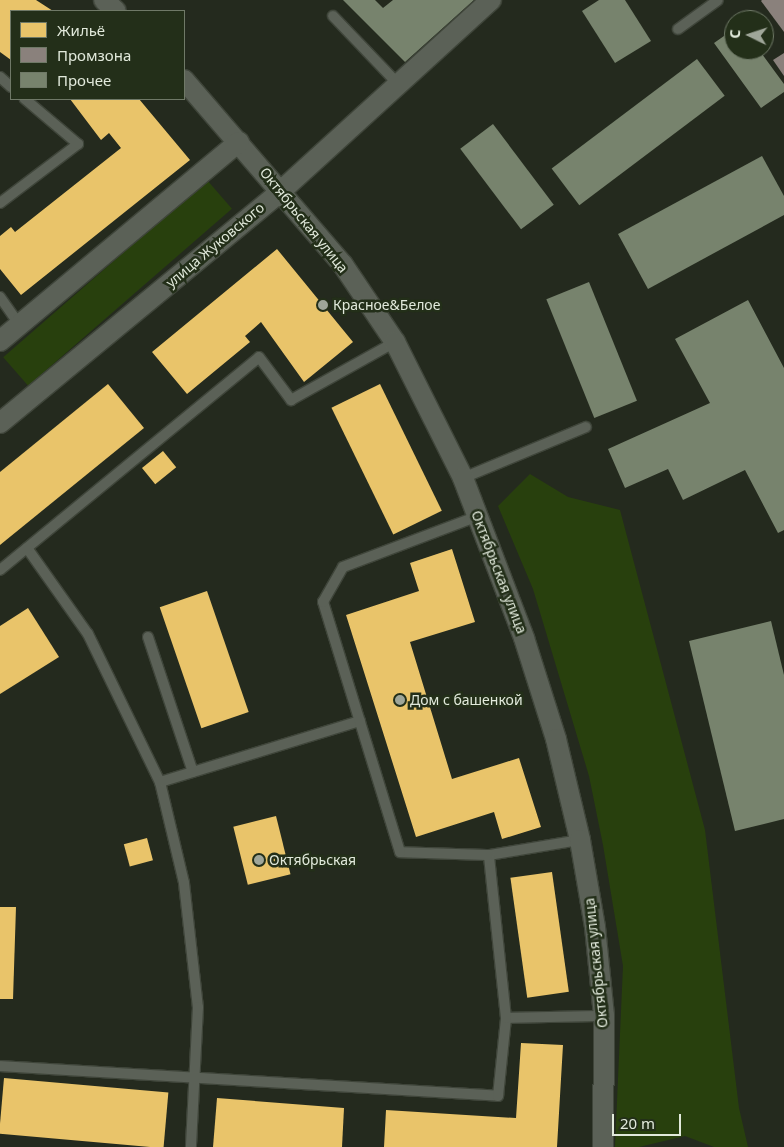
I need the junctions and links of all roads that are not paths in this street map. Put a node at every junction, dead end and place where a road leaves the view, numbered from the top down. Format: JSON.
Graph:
{"nodes":[{"id":1,"x":104,"y":0,"type":"edge"},
{"id":2,"x":491,"y":0,"type":"edge"},
{"id":3,"x":718,"y":0,"type":"edge"},
{"id":4,"x":115,"y":10,"type":"edge"},
{"id":5,"x":334,"y":16,"type":"dead end"},
{"id":6,"x":678,"y":29,"type":"dead end"},
{"id":7,"x":0,"y":77,"type":"edge"},
{"id":8,"x":185,"y":81,"type":"edge"},
{"id":9,"x":398,"y":84,"type":"junction"},
{"id":10,"x":10,"y":86,"type":"edge"},
{"id":11,"x":26,"y":100,"type":"edge"},
{"id":12,"x":239,"y":142,"type":"junction"},
{"id":13,"x":281,"y":191,"type":"junction"},
{"id":14,"x":0,"y":203,"type":"edge"},
{"id":15,"x":0,"y":297,"type":"edge"},
{"id":16,"x":20,"y":326,"type":"junction"},
{"id":17,"x":0,"y":342,"type":"edge"},
{"id":18,"x":395,"y":342,"type":"junction"},
{"id":19,"x":0,"y":423,"type":"edge"},
{"id":20,"x":586,"y":427,"type":"dead end"},
{"id":21,"x":463,"y":478,"type":"junction"},
{"id":22,"x":478,"y":516,"type":"junction"},
{"id":23,"x":27,"y":548,"type":"junction"},
{"id":24,"x":0,"y":570,"type":"edge"},
{"id":25,"x":148,"y":637,"type":"dead end"},
{"id":26,"x":360,"y":721,"type":"junction"},
{"id":27,"x":193,"y":772,"type":"junction"},
{"id":28,"x":160,"y":782,"type":"junction"},
{"id":29,"x":580,"y":840,"type":"junction"},
{"id":30,"x":489,"y":856,"type":"junction"},
{"id":31,"x":604,"y":1016,"type":"junction"},
{"id":32,"x":506,"y":1018,"type":"junction"},
{"id":33,"x":0,"y":1066,"type":"edge"},
{"id":34,"x":197,"y":1078,"type":"junction"},
{"id":35,"x":191,"y":1147,"type":"edge"},
{"id":36,"x":603,"y":1147,"type":"edge"}],
"edges":[{"from":1,"to":4,"type":"street"},
{"from":2,"to":9,"type":"street","name":"улица Жуковского"},
{"from":3,"to":6,"type":"lane"},
{"from":5,"to":9,"type":"lane"},
{"from":7,"to":10,"type":"lane"},
{"from":8,"to":12,"type":"street","name":"Октябрьская улица"},
{"from":9,"to":13,"type":"street","name":"улица Жуковского"},
{"from":11,"to":14,"type":"lane"},
{"from":12,"to":13,"type":"street","name":"Октябрьская улица"},
{"from":12,"to":16,"type":"street"},
{"from":13,"to":18,"type":"street","name":"Октябрьская улица"},
{"from":13,"to":19,"type":"street","name":"улица Жуковского"},
{"from":15,"to":16,"type":"lane"},
{"from":16,"to":17,"type":"street"},
{"from":18,"to":21,"type":"street","name":"Октябрьская улица"},
{"from":18,"to":23,"type":"lane"},
{"from":20,"to":21,"type":"lane"},
{"from":21,"to":22,"type":"street","name":"Октябрьская улица"},
{"from":22,"to":26,"type":"lane"},
{"from":22,"to":29,"type":"street","name":"Октябрьская улица"},
{"from":23,"to":24,"type":"lane"},
{"from":23,"to":28,"type":"lane"},
{"from":25,"to":27,"type":"lane"},
{"from":26,"to":27,"type":"lane"},
{"from":26,"to":30,"type":"lane"},
{"from":27,"to":28,"type":"lane"},
{"from":28,"to":34,"type":"lane"},
{"from":29,"to":30,"type":"lane"},
{"from":29,"to":31,"type":"street","name":"Октябрьская улица"},
{"from":30,"to":32,"type":"lane"},
{"from":31,"to":32,"type":"lane"},
{"from":31,"to":36,"type":"street","name":"Октябрьская улица"},
{"from":32,"to":34,"type":"lane"},
{"from":33,"to":34,"type":"lane"},
{"from":34,"to":35,"type":"lane"}]}
